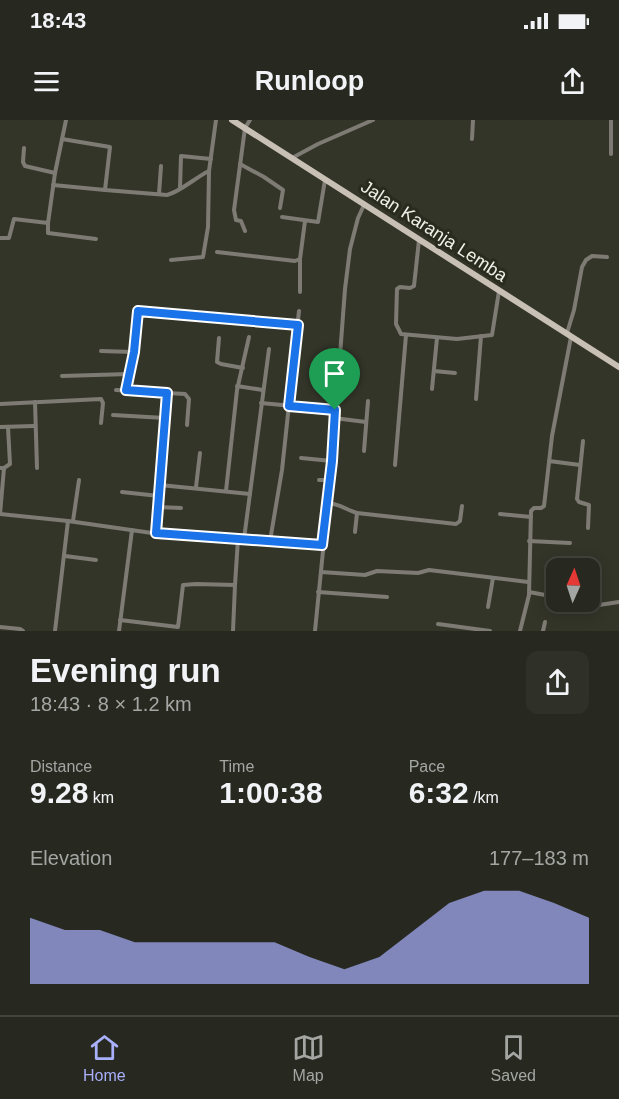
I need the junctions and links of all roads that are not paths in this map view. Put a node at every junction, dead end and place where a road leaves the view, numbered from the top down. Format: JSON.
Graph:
{"nodes":[{"id":1,"x":66,"y":120,"type":"edge"},
{"id":2,"x":216,"y":120,"type":"edge"},
{"id":3,"x":232,"y":120,"type":"edge"},
{"id":4,"x":250,"y":120,"type":"edge"},
{"id":5,"x":373,"y":120,"type":"edge"},
{"id":6,"x":473,"y":120,"type":"edge"},
{"id":7,"x":611,"y":120,"type":"edge"},
{"id":8,"x":245,"y":128,"type":"junction"},
{"id":9,"x":62,"y":139,"type":"junction"},
{"id":10,"x":472,"y":139,"type":"dead end"},
{"id":11,"x":24,"y":148,"type":"dead end"},
{"id":12,"x":611,"y":154,"type":"dead end"},
{"id":13,"x":292,"y":158,"type":"junction"},
{"id":14,"x":211,"y":159,"type":"junction"},
{"id":15,"x":240,"y":164,"type":"junction"},
{"id":16,"x":161,"y":166,"type":"dead end"},
{"id":17,"x":209,"y":171,"type":"junction"},
{"id":18,"x":55,"y":173,"type":"junction"},
{"id":19,"x":325,"y":180,"type":"junction"},
{"id":20,"x":53,"y":185,"type":"junction"},
{"id":21,"x":180,"y":189,"type":"junction"},
{"id":22,"x":105,"y":190,"type":"junction"},
{"id":23,"x":159,"y":194,"type":"junction"},
{"id":24,"x":364,"y":205,"type":"junction"},
{"id":25,"x":280,"y":208,"type":"dead end"},
{"id":26,"x":282,"y":217,"type":"dead end"},
{"id":27,"x":304,"y":220,"type":"junction"},
{"id":28,"x":48,"y":223,"type":"junction"},
{"id":29,"x":245,"y":231,"type":"dead end"},
{"id":30,"x":0,"y":238,"type":"edge"},
{"id":31,"x":96,"y":239,"type":"dead end"},
{"id":32,"x":419,"y":240,"type":"junction"},
{"id":33,"x":217,"y":252,"type":"dead end"},
{"id":34,"x":608,"y":257,"type":"dead end"},
{"id":35,"x":300,"y":259,"type":"junction"},
{"id":36,"x":171,"y":260,"type":"dead end"},
{"id":37,"x":499,"y":291,"type":"junction"},
{"id":38,"x":300,"y":292,"type":"dead end"},
{"id":39,"x":299,"y":311,"type":"dead end"},
{"id":40,"x":298,"y":325,"type":"junction"},
{"id":41,"x":406,"y":335,"type":"junction"},
{"id":42,"x":481,"y":336,"type":"junction"},
{"id":43,"x":569,"y":336,"type":"junction"},
{"id":44,"x":249,"y":337,"type":"dead end"},
{"id":45,"x":219,"y":338,"type":"dead end"},
{"id":46,"x":437,"y":338,"type":"junction"},
{"id":47,"x":269,"y":349,"type":"dead end"},
{"id":48,"x":101,"y":351,"type":"dead end"},
{"id":49,"x":134,"y":352,"type":"junction"},
{"id":50,"x":619,"y":367,"type":"edge"},
{"id":51,"x":243,"y":368,"type":"junction"},
{"id":52,"x":434,"y":371,"type":"junction"},
{"id":53,"x":455,"y":373,"type":"dead end"},
{"id":54,"x":129,"y":374,"type":"junction"},
{"id":55,"x":62,"y":376,"type":"dead end"},
{"id":56,"x":237,"y":386,"type":"junction"},
{"id":57,"x":432,"y":389,"type":"dead end"},
{"id":58,"x":116,"y":390,"type":"dead end"},
{"id":59,"x":126,"y":390,"type":"junction"},
{"id":60,"x":263,"y":390,"type":"junction"},
{"id":61,"x":167,"y":393,"type":"junction"},
{"id":62,"x":476,"y":399,"type":"dead end"},
{"id":63,"x":368,"y":401,"type":"dead end"},
{"id":64,"x":35,"y":402,"type":"junction"},
{"id":65,"x":0,"y":404,"type":"edge"},
{"id":66,"x":261,"y":404,"type":"junction"},
{"id":67,"x":289,"y":406,"type":"junction"},
{"id":68,"x":335,"y":410,"type":"junction"},
{"id":69,"x":112,"y":415,"type":"dead end"},
{"id":70,"x":165,"y":418,"type":"junction"},
{"id":71,"x":334,"y":418,"type":"junction"},
{"id":72,"x":366,"y":422,"type":"junction"},
{"id":73,"x":101,"y":423,"type":"dead end"},
{"id":74,"x":187,"y":425,"type":"dead end"},
{"id":75,"x":34,"y":426,"type":"junction"},
{"id":76,"x":0,"y":427,"type":"edge"},
{"id":77,"x":8,"y":427,"type":"junction"},
{"id":78,"x":583,"y":441,"type":"dead end"},
{"id":79,"x":364,"y":451,"type":"dead end"},
{"id":80,"x":200,"y":453,"type":"dead end"},
{"id":81,"x":301,"y":458,"type":"dead end"},
{"id":82,"x":332,"y":461,"type":"junction"},
{"id":83,"x":549,"y":461,"type":"junction"},
{"id":84,"x":395,"y":465,"type":"dead end"},
{"id":85,"x":580,"y":465,"type":"junction"},
{"id":86,"x":2,"y":468,"type":"edge"},
{"id":87,"x":37,"y":468,"type":"dead end"},
{"id":88,"x":79,"y":480,"type":"dead end"},
{"id":89,"x":319,"y":480,"type":"dead end"},
{"id":90,"x":330,"y":480,"type":"junction"},
{"id":91,"x":160,"y":485,"type":"junction"},
{"id":92,"x":196,"y":488,"type":"junction"},
{"id":93,"x":226,"y":491,"type":"junction"},
{"id":94,"x":122,"y":492,"type":"dead end"},
{"id":95,"x":250,"y":494,"type":"junction"},
{"id":96,"x":159,"y":496,"type":"junction"},
{"id":97,"x":327,"y":503,"type":"junction"},
{"id":98,"x":462,"y":506,"type":"dead end"},
{"id":99,"x":158,"y":507,"type":"junction"},
{"id":100,"x":180,"y":508,"type":"dead end"},
{"id":101,"x":357,"y":513,"type":"junction"},
{"id":102,"x":500,"y":514,"type":"dead end"},
{"id":103,"x":531,"y":517,"type":"junction"},
{"id":104,"x":71,"y":521,"type":"junction"},
{"id":105,"x":588,"y":528,"type":"dead end"},
{"id":106,"x":132,"y":530,"type":"junction"},
{"id":107,"x":355,"y":532,"type":"dead end"},
{"id":108,"x":156,"y":533,"type":"junction"},
{"id":109,"x":238,"y":538,"type":"junction"},
{"id":110,"x":244,"y":539,"type":"junction"},
{"id":111,"x":270,"y":541,"type":"junction"},
{"id":112,"x":529,"y":541,"type":"junction"},
{"id":113,"x":570,"y":543,"type":"dead end"},
{"id":114,"x":322,"y":545,"type":"junction"},
{"id":115,"x":65,"y":556,"type":"junction"},
{"id":116,"x":96,"y":560,"type":"dead end"},
{"id":117,"x":321,"y":572,"type":"junction"},
{"id":118,"x":493,"y":578,"type":"junction"},
{"id":119,"x":528,"y":582,"type":"junction"},
{"id":120,"x":234,"y":585,"type":"junction"},
{"id":121,"x":318,"y":592,"type":"junction"},
{"id":122,"x":529,"y":592,"type":"junction"},
{"id":123,"x":546,"y":595,"type":"edge"},
{"id":124,"x":387,"y":597,"type":"dead end"},
{"id":125,"x":619,"y":602,"type":"edge"},
{"id":126,"x":600,"y":604,"type":"edge"},
{"id":127,"x":488,"y":607,"type":"dead end"},
{"id":128,"x":120,"y":620,"type":"junction"},
{"id":129,"x":545,"y":622,"type":"dead end"},
{"id":130,"x":438,"y":624,"type":"dead end"},
{"id":131,"x":0,"y":627,"type":"edge"},
{"id":132,"x":23,"y":631,"type":"edge"},
{"id":133,"x":55,"y":631,"type":"edge"},
{"id":134,"x":119,"y":631,"type":"edge"},
{"id":135,"x":232,"y":631,"type":"edge"},
{"id":136,"x":315,"y":631,"type":"edge"},
{"id":137,"x":490,"y":631,"type":"edge"},
{"id":138,"x":520,"y":631,"type":"edge"},
{"id":139,"x":543,"y":631,"type":"edge"}],
"edges":[{"from":1,"to":9,"type":"street"},
{"from":2,"to":14,"type":"street"},
{"from":3,"to":8,"type":"main road","name":"Jalan Karanja Lemba"},
{"from":4,"to":8,"type":"street"},
{"from":5,"to":13,"type":"street"},
{"from":6,"to":10,"type":"street"},
{"from":7,"to":12,"type":"street"},
{"from":8,"to":13,"type":"main road","name":"Jalan Karanja Lemba"},
{"from":8,"to":15,"type":"street"},
{"from":9,"to":18,"type":"street"},
{"from":9,"to":22,"type":"street"},
{"from":11,"to":18,"type":"street"},
{"from":13,"to":19,"type":"main road","name":"Jalan Karanja Lemba"},
{"from":14,"to":17,"type":"street"},
{"from":14,"to":21,"type":"street"},
{"from":15,"to":25,"type":"street"},
{"from":15,"to":29,"type":"street"},
{"from":16,"to":23,"type":"street"},
{"from":17,"to":21,"type":"street"},
{"from":17,"to":36,"type":"street"},
{"from":18,"to":20,"type":"street"},
{"from":19,"to":24,"type":"main road","name":"Jalan Karanja Lemba"},
{"from":19,"to":27,"type":"street"},
{"from":20,"to":22,"type":"street"},
{"from":20,"to":28,"type":"street"},
{"from":21,"to":23,"type":"street"},
{"from":22,"to":23,"type":"street"},
{"from":24,"to":32,"type":"main road","name":"Jalan Karanja Lemba"},
{"from":24,"to":68,"type":"street"},
{"from":26,"to":27,"type":"street"},
{"from":27,"to":35,"type":"street"},
{"from":28,"to":30,"type":"street"},
{"from":28,"to":31,"type":"street"},
{"from":32,"to":37,"type":"main road","name":"Jalan Karanja Lemba"},
{"from":32,"to":41,"type":"street"},
{"from":33,"to":35,"type":"street"},
{"from":34,"to":43,"type":"street"},
{"from":35,"to":38,"type":"street"},
{"from":37,"to":42,"type":"street"},
{"from":37,"to":43,"type":"main road","name":"Jalan Karanja Lemba"},
{"from":39,"to":40,"type":"street"},
{"from":40,"to":49,"type":"street"},
{"from":40,"to":67,"type":"street"},
{"from":41,"to":46,"type":"street"},
{"from":41,"to":84,"type":"street"},
{"from":42,"to":46,"type":"street"},
{"from":42,"to":62,"type":"street"},
{"from":43,"to":50,"type":"main road","name":"Jalan Karanja Lemba"},
{"from":43,"to":83,"type":"street"},
{"from":44,"to":51,"type":"street"},
{"from":45,"to":51,"type":"street"},
{"from":46,"to":52,"type":"street"},
{"from":47,"to":60,"type":"street"},
{"from":48,"to":49,"type":"street"},
{"from":49,"to":54,"type":"street"},
{"from":51,"to":56,"type":"street"},
{"from":52,"to":53,"type":"street"},
{"from":52,"to":57,"type":"street"},
{"from":54,"to":55,"type":"street"},
{"from":54,"to":59,"type":"street"},
{"from":56,"to":60,"type":"street"},
{"from":56,"to":93,"type":"street"},
{"from":58,"to":59,"type":"street"},
{"from":59,"to":61,"type":"street"},
{"from":60,"to":66,"type":"street"},
{"from":61,"to":70,"type":"street"},
{"from":61,"to":74,"type":"street"},
{"from":63,"to":72,"type":"street"},
{"from":64,"to":65,"type":"street"},
{"from":64,"to":73,"type":"street"},
{"from":64,"to":75,"type":"street"},
{"from":66,"to":67,"type":"street"},
{"from":66,"to":95,"type":"street"},
{"from":67,"to":68,"type":"street"},
{"from":67,"to":111,"type":"street"},
{"from":68,"to":71,"type":"street"},
{"from":69,"to":70,"type":"street"},
{"from":70,"to":91,"type":"street"},
{"from":71,"to":72,"type":"street"},
{"from":71,"to":82,"type":"street"},
{"from":72,"to":79,"type":"street"},
{"from":75,"to":77,"type":"street"},
{"from":75,"to":87,"type":"street"},
{"from":76,"to":77,"type":"street"},
{"from":77,"to":86,"type":"street"},
{"from":78,"to":85,"type":"street"},
{"from":80,"to":92,"type":"street"},
{"from":81,"to":82,"type":"street"},
{"from":82,"to":90,"type":"street"},
{"from":83,"to":85,"type":"street"},
{"from":83,"to":103,"type":"street"},
{"from":85,"to":105,"type":"street"},
{"from":86,"to":104,"type":"street"},
{"from":88,"to":104,"type":"street"},
{"from":89,"to":90,"type":"street"},
{"from":90,"to":97,"type":"street"},
{"from":91,"to":92,"type":"street"},
{"from":91,"to":96,"type":"street"},
{"from":92,"to":93,"type":"street"},
{"from":93,"to":95,"type":"street"},
{"from":94,"to":96,"type":"street"},
{"from":95,"to":110,"type":"street"},
{"from":96,"to":99,"type":"street"},
{"from":97,"to":101,"type":"street"},
{"from":97,"to":114,"type":"street"},
{"from":98,"to":101,"type":"street"},
{"from":99,"to":100,"type":"street"},
{"from":99,"to":108,"type":"street"},
{"from":101,"to":107,"type":"street"},
{"from":102,"to":103,"type":"street"},
{"from":103,"to":112,"type":"street"},
{"from":104,"to":106,"type":"street"},
{"from":104,"to":115,"type":"street"},
{"from":106,"to":108,"type":"street"},
{"from":106,"to":128,"type":"street"},
{"from":108,"to":109,"type":"street"},
{"from":109,"to":110,"type":"street"},
{"from":109,"to":120,"type":"street"},
{"from":110,"to":111,"type":"street"},
{"from":111,"to":114,"type":"street"},
{"from":112,"to":113,"type":"street"},
{"from":112,"to":119,"type":"street"},
{"from":114,"to":117,"type":"street"},
{"from":115,"to":116,"type":"street"},
{"from":115,"to":133,"type":"street"},
{"from":117,"to":118,"type":"street"},
{"from":117,"to":121,"type":"street"},
{"from":118,"to":119,"type":"street"},
{"from":118,"to":127,"type":"street"},
{"from":119,"to":122,"type":"street"},
{"from":120,"to":128,"type":"street"},
{"from":120,"to":135,"type":"street"},
{"from":121,"to":124,"type":"street"},
{"from":121,"to":136,"type":"street"},
{"from":122,"to":123,"type":"street"},
{"from":122,"to":138,"type":"street"},
{"from":125,"to":126,"type":"street"},
{"from":128,"to":134,"type":"street"},
{"from":129,"to":139,"type":"street"},
{"from":130,"to":137,"type":"street"},
{"from":131,"to":132,"type":"street"}]}
